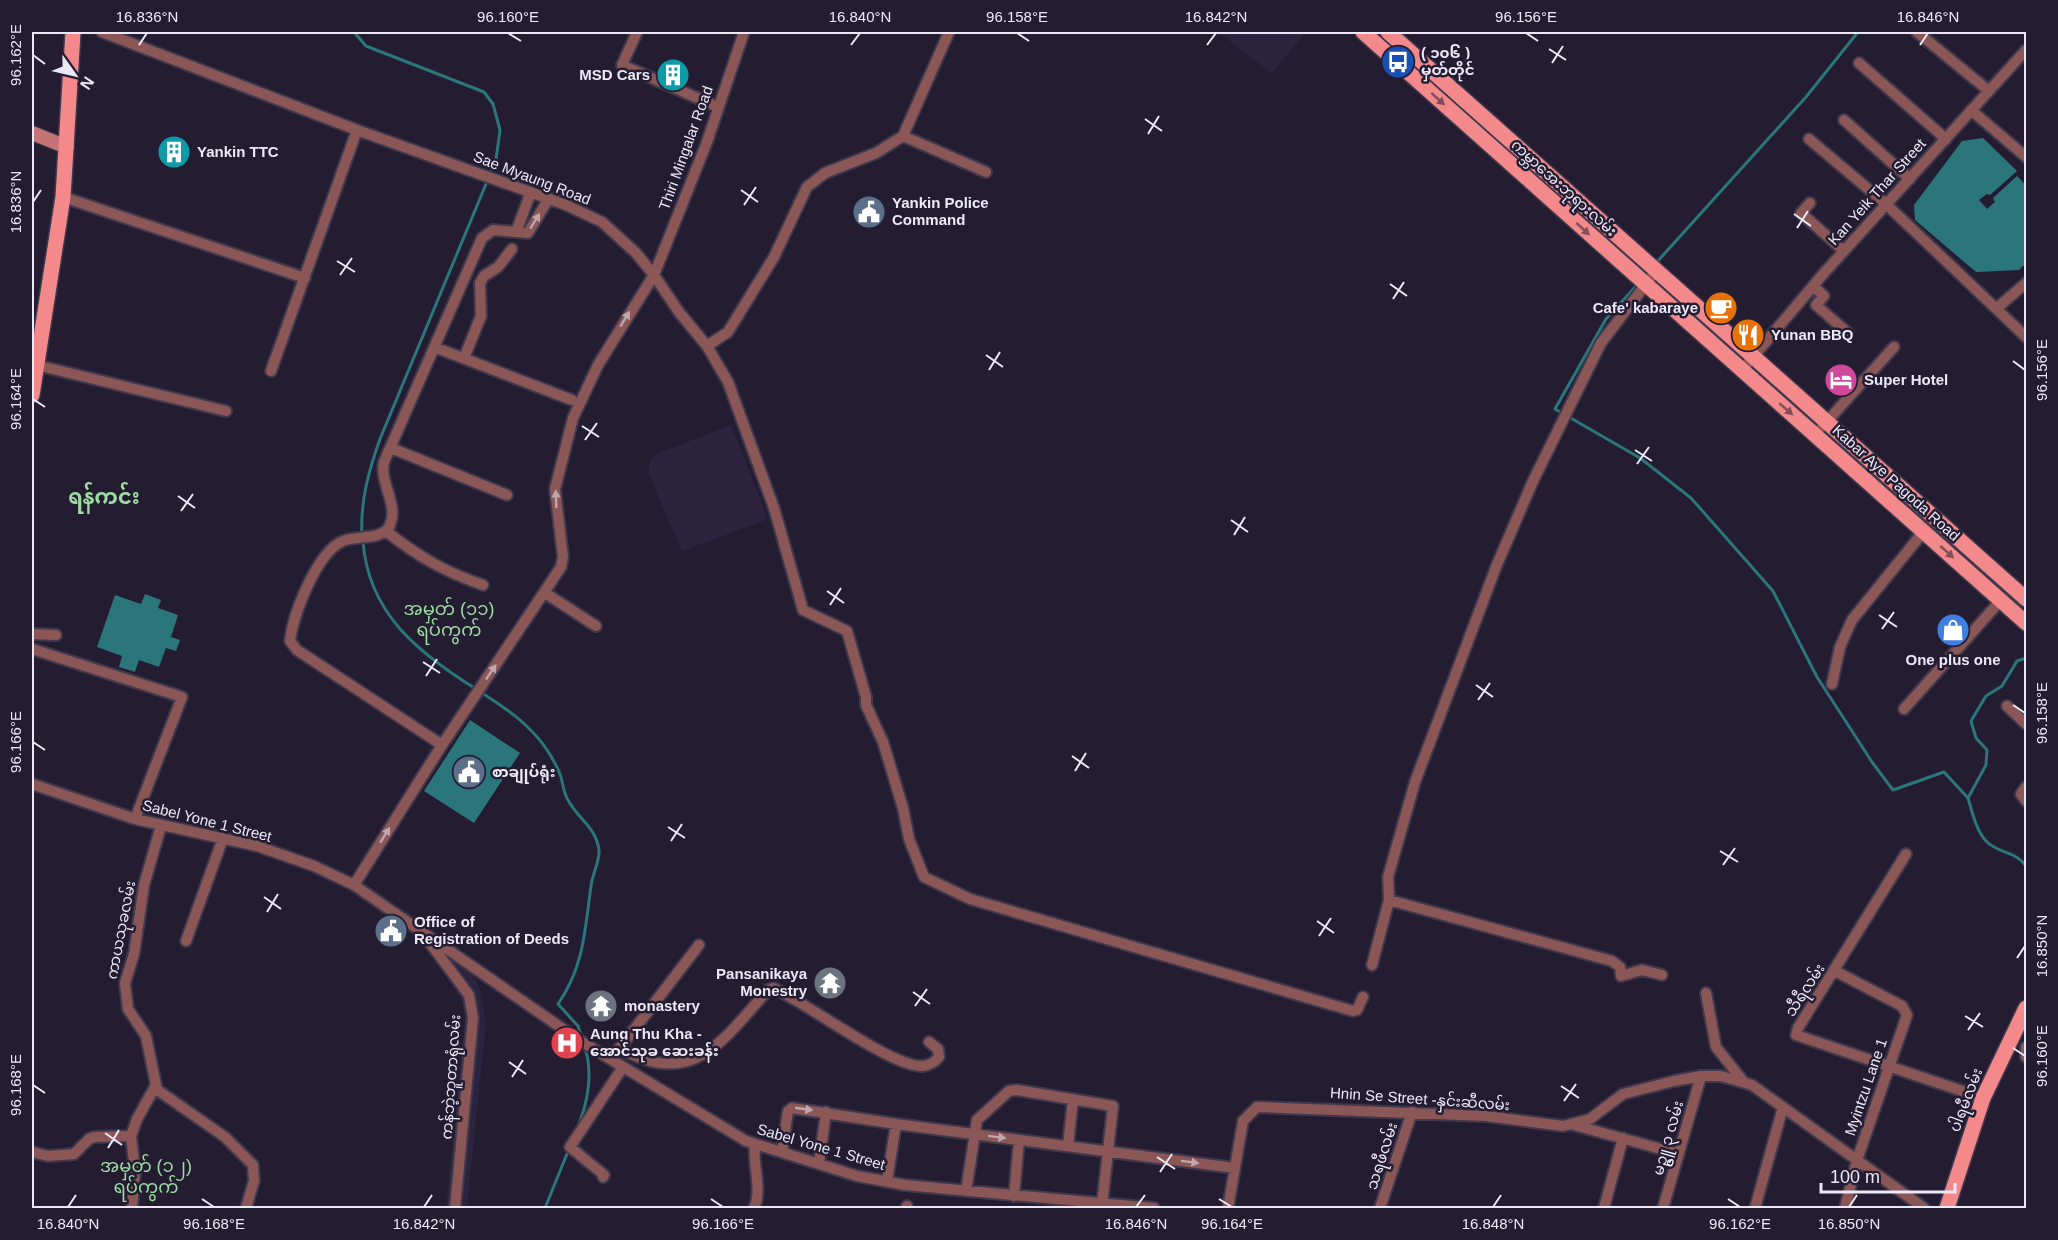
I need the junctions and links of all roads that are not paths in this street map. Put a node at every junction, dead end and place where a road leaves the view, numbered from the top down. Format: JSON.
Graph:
{"nodes":[{"id":1,"x":73,"y":32,"type":"edge"},
{"id":2,"x":102,"y":32,"type":"edge"},
{"id":3,"x":637,"y":32,"type":"edge"},
{"id":4,"x":744,"y":32,"type":"edge"},
{"id":5,"x":949,"y":32,"type":"edge"},
{"id":6,"x":1363,"y":32,"type":"edge"},
{"id":7,"x":1388,"y":32,"type":"edge"},
{"id":8,"x":1917,"y":32,"type":"edge"},
{"id":9,"x":2026,"y":50,"type":"edge"},
{"id":10,"x":1859,"y":63,"type":"dead end"},
{"id":11,"x":1989,"y":91,"type":"junction"},
{"id":12,"x":718,"y":107,"type":"junction"},
{"id":13,"x":1971,"y":110,"type":"junction"},
{"id":14,"x":1844,"y":120,"type":"dead end"},
{"id":15,"x":357,"y":130,"type":"junction"},
{"id":16,"x":32,"y":133,"type":"edge"},
{"id":17,"x":903,"y":136,"type":"junction"},
{"id":18,"x":1809,"y":139,"type":"dead end"},
{"id":19,"x":1946,"y":139,"type":"junction"},
{"id":20,"x":67,"y":147,"type":"junction"},
{"id":21,"x":2026,"y":157,"type":"edge"},
{"id":22,"x":986,"y":172,"type":"dead end"},
{"id":23,"x":1910,"y":179,"type":"junction"},
{"id":24,"x":531,"y":192,"type":"junction"},
{"id":25,"x":63,"y":197,"type":"junction"},
{"id":26,"x":549,"y":198,"type":"junction"},
{"id":27,"x":1810,"y":203,"type":"dead end"},
{"id":28,"x":1886,"y":204,"type":"junction"},
{"id":29,"x":516,"y":232,"type":"junction"},
{"id":30,"x":1622,"y":240,"type":"junction"},
{"id":31,"x":512,"y":249,"type":"dead end"},
{"id":32,"x":1844,"y":251,"type":"junction"},
{"id":33,"x":1610,"y":253,"type":"junction"},
{"id":34,"x":1653,"y":268,"type":"junction"},
{"id":35,"x":654,"y":275,"type":"junction"},
{"id":36,"x":306,"y":278,"type":"junction"},
{"id":37,"x":2026,"y":283,"type":"edge"},
{"id":38,"x":1644,"y":284,"type":"junction"},
{"id":39,"x":1813,"y":286,"type":"junction"},
{"id":40,"x":1997,"y":308,"type":"junction"},
{"id":41,"x":37,"y":321,"type":"edge"},
{"id":42,"x":1848,"y":333,"type":"dead end"},
{"id":43,"x":2026,"y":337,"type":"edge"},
{"id":44,"x":707,"y":346,"type":"junction"},
{"id":45,"x":434,"y":347,"type":"junction"},
{"id":46,"x":1894,"y":347,"type":"dead end"},
{"id":47,"x":1752,"y":356,"type":"junction"},
{"id":48,"x":464,"y":358,"type":"junction"},
{"id":49,"x":36,"y":365,"type":"junction"},
{"id":50,"x":1742,"y":370,"type":"junction"},
{"id":51,"x":271,"y":371,"type":"dead end"},
{"id":52,"x":32,"y":391,"type":"edge"},
{"id":53,"x":572,"y":400,"type":"dead end"},
{"id":54,"x":226,"y":411,"type":"dead end"},
{"id":55,"x":1827,"y":421,"type":"junction"},
{"id":56,"x":1815,"y":434,"type":"junction"},
{"id":57,"x":391,"y":448,"type":"junction"},
{"id":58,"x":507,"y":495,"type":"dead end"},
{"id":59,"x":386,"y":531,"type":"junction"},
{"id":60,"x":1924,"y":531,"type":"junction"},
{"id":61,"x":483,"y":585,"type":"dead end"},
{"id":62,"x":545,"y":593,"type":"junction"},
{"id":63,"x":2026,"y":599,"type":"edge"},
{"id":64,"x":2001,"y":600,"type":"junction"},
{"id":65,"x":2026,"y":623,"type":"edge"},
{"id":66,"x":596,"y":626,"type":"dead end"},
{"id":67,"x":32,"y":634,"type":"edge"},
{"id":68,"x":56,"y":635,"type":"dead end"},
{"id":69,"x":32,"y":649,"type":"edge"},
{"id":70,"x":1832,"y":684,"type":"dead end"},
{"id":71,"x":2007,"y":706,"type":"dead end"},
{"id":72,"x":1904,"y":710,"type":"dead end"},
{"id":73,"x":2026,"y":724,"type":"edge"},
{"id":74,"x":442,"y":745,"type":"junction"},
{"id":75,"x":32,"y":784,"type":"edge"},
{"id":76,"x":2026,"y":788,"type":"edge"},
{"id":77,"x":2026,"y":801,"type":"edge"},
{"id":78,"x":135,"y":819,"type":"junction"},
{"id":79,"x":161,"y":826,"type":"junction"},
{"id":80,"x":223,"y":838,"type":"junction"},
{"id":81,"x":1906,"y":854,"type":"dead end"},
{"id":82,"x":354,"y":885,"type":"junction"},
{"id":83,"x":1389,"y":900,"type":"junction"},
{"id":84,"x":419,"y":929,"type":"junction"},
{"id":85,"x":186,"y":941,"type":"dead end"},
{"id":86,"x":699,"y":945,"type":"dead end"},
{"id":87,"x":1372,"y":965,"type":"dead end"},
{"id":88,"x":1835,"y":971,"type":"junction"},
{"id":89,"x":1662,"y":975,"type":"dead end"},
{"id":90,"x":1706,"y":993,"type":"dead end"},
{"id":91,"x":1364,"y":998,"type":"dead end"},
{"id":92,"x":2026,"y":1008,"type":"edge"},
{"id":93,"x":929,"y":1042,"type":"dead end"},
{"id":94,"x":2026,"y":1047,"type":"edge"},
{"id":95,"x":619,"y":1048,"type":"junction"},
{"id":96,"x":2026,"y":1057,"type":"edge"},
{"id":97,"x":610,"y":1060,"type":"junction"},
{"id":98,"x":623,"y":1067,"type":"junction"},
{"id":99,"x":1887,"y":1067,"type":"junction"},
{"id":100,"x":1701,"y":1076,"type":"junction"},
{"id":101,"x":1743,"y":1081,"type":"junction"},
{"id":102,"x":156,"y":1089,"type":"junction"},
{"id":103,"x":1983,"y":1098,"type":"junction"},
{"id":104,"x":1074,"y":1099,"type":"junction"},
{"id":105,"x":1783,"y":1107,"type":"junction"},
{"id":106,"x":826,"y":1112,"type":"junction"},
{"id":107,"x":1412,"y":1112,"type":"junction"},
{"id":108,"x":897,"y":1124,"type":"junction"},
{"id":109,"x":1574,"y":1125,"type":"junction"},
{"id":110,"x":973,"y":1134,"type":"junction"},
{"id":111,"x":131,"y":1136,"type":"junction"},
{"id":112,"x":1623,"y":1138,"type":"junction"},
{"id":113,"x":1019,"y":1140,"type":"junction"},
{"id":114,"x":755,"y":1144,"type":"junction"},
{"id":115,"x":1068,"y":1146,"type":"junction"},
{"id":116,"x":32,"y":1152,"type":"edge"},
{"id":117,"x":782,"y":1152,"type":"junction"},
{"id":118,"x":1110,"y":1152,"type":"junction"},
{"id":119,"x":1679,"y":1154,"type":"junction"},
{"id":120,"x":1857,"y":1160,"type":"junction"},
{"id":121,"x":819,"y":1164,"type":"junction"},
{"id":122,"x":1235,"y":1168,"type":"junction"},
{"id":123,"x":603,"y":1178,"type":"dead end"},
{"id":124,"x":887,"y":1181,"type":"junction"},
{"id":125,"x":966,"y":1191,"type":"junction"},
{"id":126,"x":1014,"y":1196,"type":"junction"},
{"id":127,"x":1102,"y":1205,"type":"junction"},
{"id":128,"x":132,"y":1209,"type":"edge"},
{"id":129,"x":246,"y":1209,"type":"edge"},
{"id":130,"x":455,"y":1209,"type":"edge"},
{"id":131,"x":754,"y":1209,"type":"edge"},
{"id":132,"x":1154,"y":1209,"type":"edge"},
{"id":133,"x":1228,"y":1209,"type":"edge"},
{"id":134,"x":1380,"y":1209,"type":"edge"},
{"id":135,"x":1604,"y":1209,"type":"edge"},
{"id":136,"x":1664,"y":1209,"type":"edge"},
{"id":137,"x":1755,"y":1209,"type":"edge"},
{"id":138,"x":1845,"y":1209,"type":"edge"},
{"id":139,"x":1924,"y":1209,"type":"edge"},
{"id":140,"x":1947,"y":1209,"type":"edge"}],
"edges":[{"from":1,"to":20,"type":"main road"},
{"from":2,"to":15,"type":"street","name":"Sae Myaung Road"},
{"from":3,"to":12,"type":"street"},
{"from":4,"to":12,"type":"street","name":"Thiri Mingalar Road"},
{"from":5,"to":17,"type":"street"},
{"from":6,"to":33,"type":"main road","name":"ကမ္ဘာအေးဘုရားလမ်း","one_way":true},
{"from":7,"to":30,"type":"main road","name":"ကမ္ဘာအေးဘုရားလမ်း"},
{"from":8,"to":11,"type":"street"},
{"from":9,"to":11,"type":"street","name":"Kan Yeik Thar Street"},
{"from":10,"to":19,"type":"street"},
{"from":11,"to":13,"type":"street","name":"Kan Yeik Thar Street"},
{"from":12,"to":35,"type":"street","name":"Thiri Mingalar Road"},
{"from":13,"to":19,"type":"street","name":"Kan Yeik Thar Street"},
{"from":13,"to":21,"type":"street"},
{"from":14,"to":23,"type":"street"},
{"from":15,"to":24,"type":"street","name":"Sae Myaung Road"},
{"from":15,"to":36,"type":"street"},
{"from":16,"to":20,"type":"main road"},
{"from":17,"to":22,"type":"street"},
{"from":17,"to":44,"type":"street"},
{"from":18,"to":28,"type":"street"},
{"from":19,"to":23,"type":"street","name":"Kan Yeik Thar Street"},
{"from":20,"to":25,"type":"main road"},
{"from":23,"to":28,"type":"street","name":"Kan Yeik Thar Street"},
{"from":24,"to":26,"type":"street","name":"Sae Myaung Road"},
{"from":24,"to":29,"type":"street"},
{"from":25,"to":36,"type":"street"},
{"from":25,"to":41,"type":"main road"},
{"from":29,"to":26,"type":"street","one_way":true},
{"from":26,"to":35,"type":"street","name":"Sae Myaung Road"},
{"from":27,"to":32,"type":"street"},
{"from":28,"to":32,"type":"street","name":"Kan Yeik Thar Street"},
{"from":28,"to":40,"type":"street"},
{"from":29,"to":45,"type":"street"},
{"from":30,"to":33,"type":"main road"},
{"from":30,"to":34,"type":"main road","name":"ကမ္ဘာအေးဘုရားလမ်း"},
{"from":31,"to":48,"type":"street"},
{"from":32,"to":39,"type":"street","name":"Kan Yeik Thar Street"},
{"from":33,"to":38,"type":"main road","name":"ကမ္ဘာအေးဘုရားလမ်း"},
{"from":34,"to":38,"type":"street"},
{"from":34,"to":47,"type":"main road","name":"ကမ္ဘာအေးဘုရားလမ်း"},
{"from":35,"to":44,"type":"street","name":"Sae Myaung Road"},
{"from":62,"to":35,"type":"street","name":"Thiri Mingalar Road","one_way":true},
{"from":36,"to":51,"type":"street"},
{"from":37,"to":40,"type":"street"},
{"from":38,"to":50,"type":"main road","name":"ကမ္ဘာအေးဘုရားလမ်း"},
{"from":38,"to":83,"type":"street"},
{"from":39,"to":42,"type":"street"},
{"from":39,"to":47,"type":"street","name":"Kan Yeik Thar Street"},
{"from":40,"to":43,"type":"street"},
{"from":41,"to":49,"type":"main road"},
{"from":44,"to":91,"type":"street","name":"Sae Myaung Road"},
{"from":45,"to":48,"type":"street"},
{"from":45,"to":57,"type":"street"},
{"from":46,"to":55,"type":"street"},
{"from":47,"to":50,"type":"street","name":"Kan Yeik Thar Street"},
{"from":47,"to":55,"type":"main road","name":"ကမ္ဘာအေးဘုရားလမ်း"},
{"from":48,"to":53,"type":"street"},
{"from":49,"to":52,"type":"main road"},
{"from":49,"to":54,"type":"street"},
{"from":50,"to":56,"type":"main road","name":"Kabar Aye Pagoda Road","one_way":true},
{"from":55,"to":56,"type":"street"},
{"from":55,"to":63,"type":"main road","name":"ကမ္ဘာအေးဘုရားလမ်း"},
{"from":56,"to":60,"type":"main road","name":"Kabar Aye Pagoda Road"},
{"from":57,"to":58,"type":"street"},
{"from":57,"to":59,"type":"street"},
{"from":59,"to":61,"type":"street"},
{"from":59,"to":74,"type":"street"},
{"from":60,"to":64,"type":"main road","name":"Kabar Aye Pagoda Road","one_way":true},
{"from":60,"to":70,"type":"street"},
{"from":62,"to":66,"type":"street"},
{"from":74,"to":62,"type":"street","name":"Thiri Mingalar Road","one_way":true},
{"from":64,"to":65,"type":"main road","name":"Kabar Aye Pagoda Road"},
{"from":64,"to":72,"type":"street"},
{"from":67,"to":68,"type":"street"},
{"from":69,"to":78,"type":"street"},
{"from":71,"to":73,"type":"street"},
{"from":82,"to":74,"type":"street","name":"Thiri Mingalar Road","one_way":true},
{"from":75,"to":78,"type":"street","name":"Sabel Yone 1 Street"},
{"from":76,"to":77,"type":"street"},
{"from":78,"to":79,"type":"street","name":"Sabel Yone 1 Street"},
{"from":79,"to":80,"type":"street","name":"Sabel Yone 1 Street"},
{"from":79,"to":102,"type":"street","name":"ကာယသုခလမ်း"},
{"from":80,"to":82,"type":"street","name":"Sabel Yone 1 Street"},
{"from":80,"to":85,"type":"street"},
{"from":81,"to":88,"type":"street","name":"သီရီလမ်း"},
{"from":82,"to":84,"type":"street","name":"Sabel Yone 1 Street"},
{"from":83,"to":87,"type":"street"},
{"from":83,"to":89,"type":"street"},
{"from":84,"to":97,"type":"street","name":"Sabel Yone 1 Street"},
{"from":84,"to":130,"type":"street","name":"ကန်ဘဲ့ဘူတာရုံလမ်း"},
{"from":86,"to":95,"type":"street"},
{"from":88,"to":99,"type":"street","name":"Myintzu Lane 1"},
{"from":88,"to":99,"type":"street","name":"သီရီလမ်း"},
{"from":90,"to":101,"type":"street"},
{"from":92,"to":103,"type":"main road","name":"ပါရမီလမ်း"},
{"from":93,"to":95,"type":"street"},
{"from":94,"to":96,"type":"street"},
{"from":95,"to":97,"type":"street"},
{"from":97,"to":98,"type":"street","name":"Sabel Yone 1 Street"},
{"from":98,"to":114,"type":"street","name":"Sabel Yone 1 Street"},
{"from":98,"to":123,"type":"street"},
{"from":99,"to":103,"type":"street","name":"သီရီလမ်း"},
{"from":99,"to":120,"type":"street","name":"Myintzu Lane 1"},
{"from":100,"to":101,"type":"street","name":"Hnin Se Street -နှင်းဆီလမ်း"},
{"from":100,"to":109,"type":"street","name":"Hnin Se Street -နှင်းဆီလမ်း"},
{"from":100,"to":119,"type":"street","name":"မဥ္ဇူ ၃ လမ်း"},
{"from":101,"to":105,"type":"street","name":"Hnin Se Street -နှင်းဆီလမ်း"},
{"from":102,"to":111,"type":"street"},
{"from":102,"to":129,"type":"street"},
{"from":103,"to":140,"type":"main road","name":"ပါရမီလမ်း"},
{"from":104,"to":110,"type":"street"},
{"from":104,"to":115,"type":"street"},
{"from":104,"to":118,"type":"street"},
{"from":105,"to":120,"type":"street","name":"Hnin Se Street -နှင်းဆီလမ်း"},
{"from":105,"to":137,"type":"street"},
{"from":106,"to":108,"type":"street"},
{"from":117,"to":106,"type":"street","one_way":true},
{"from":106,"to":121,"type":"street"},
{"from":107,"to":109,"type":"street","name":"Hnin Se Street -နှင်းဆီလမ်း"},
{"from":107,"to":122,"type":"street","name":"Hnin Se Street -နှင်းဆီလမ်း"},
{"from":107,"to":134,"type":"street","name":"သရဖီလမ်း"},
{"from":108,"to":110,"type":"street"},
{"from":108,"to":124,"type":"street"},
{"from":109,"to":112,"type":"street"},
{"from":110,"to":113,"type":"street","one_way":true},
{"from":110,"to":125,"type":"street"},
{"from":111,"to":116,"type":"street"},
{"from":111,"to":128,"type":"street"},
{"from":112,"to":119,"type":"street"},
{"from":112,"to":135,"type":"street"},
{"from":113,"to":115,"type":"street"},
{"from":113,"to":126,"type":"street"},
{"from":114,"to":117,"type":"street","name":"Sabel Yone 1 Street"},
{"from":114,"to":131,"type":"street"},
{"from":115,"to":118,"type":"street"},
{"from":117,"to":121,"type":"street","name":"Sabel Yone 1 Street"},
{"from":118,"to":122,"type":"street","one_way":true},
{"from":118,"to":127,"type":"street"},
{"from":119,"to":136,"type":"street","name":"မဥ္ဇူ ၃ လမ်း"},
{"from":120,"to":138,"type":"street","name":"Myintzu Lane 1"},
{"from":120,"to":139,"type":"street","name":"Hnin Se Street -နှင်းဆီလမ်း"},
{"from":121,"to":124,"type":"street","name":"Sabel Yone 1 Street"},
{"from":122,"to":133,"type":"street","name":"Hnin Se Street -နှင်းဆီလမ်း"},
{"from":124,"to":125,"type":"street","name":"Sabel Yone 1 Street"},
{"from":125,"to":126,"type":"street","name":"Sabel Yone 1 Street"},
{"from":126,"to":127,"type":"street","name":"Sabel Yone 1 Street"},
{"from":127,"to":132,"type":"street","name":"Sabel Yone 1 Street"}]}
